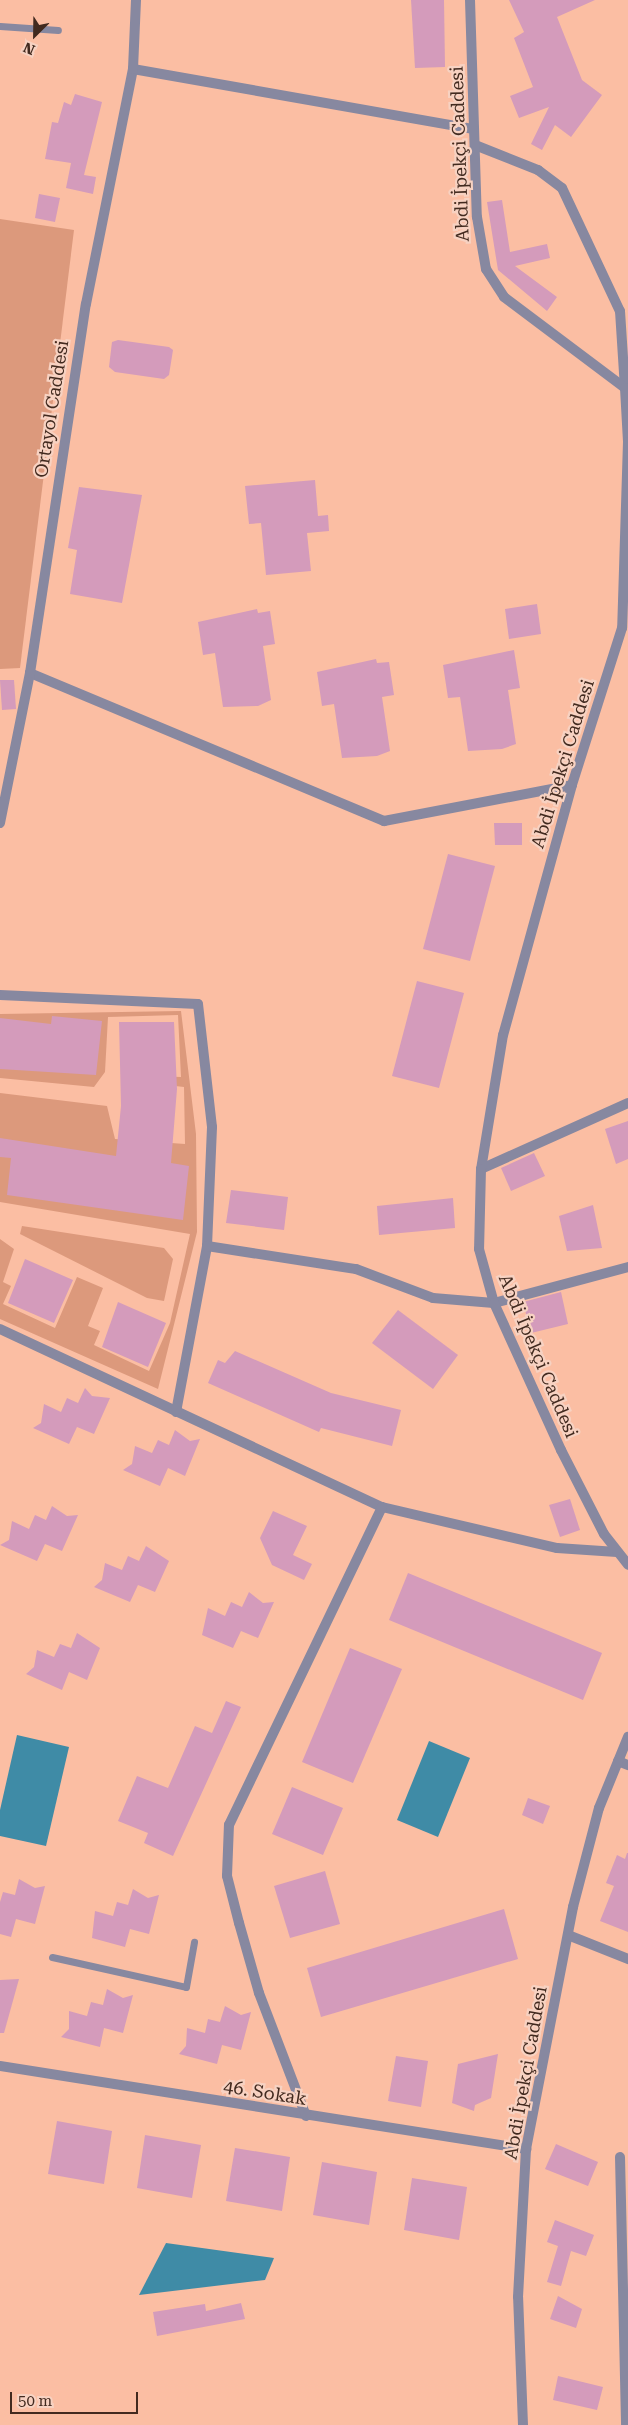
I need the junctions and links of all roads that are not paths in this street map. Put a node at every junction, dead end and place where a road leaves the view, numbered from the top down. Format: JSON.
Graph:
{"nodes":[{"id":1,"x":136,"y":0,"type":"edge"},
{"id":2,"x":470,"y":0,"type":"edge"},
{"id":3,"x":0,"y":26,"type":"edge"},
{"id":4,"x":58,"y":30,"type":"dead end"},
{"id":5,"x":133,"y":69,"type":"junction"},
{"id":6,"x":474,"y":128,"type":"junction"},
{"id":7,"x":475,"y":145,"type":"junction"},
{"id":8,"x":624,"y":310,"type":"edge"},
{"id":9,"x":625,"y":388,"type":"junction"},
{"id":10,"x":628,"y":442,"type":"edge"},
{"id":11,"x":30,"y":672,"type":"junction"},
{"id":12,"x":572,"y":785,"type":"junction"},
{"id":13,"x":0,"y":823,"type":"edge"},
{"id":14,"x":0,"y":995,"type":"edge"},
{"id":15,"x":628,"y":1103,"type":"edge"},
{"id":16,"x":481,"y":1169,"type":"junction"},
{"id":17,"x":207,"y":1246,"type":"junction"},
{"id":18,"x":628,"y":1267,"type":"edge"},
{"id":19,"x":494,"y":1303,"type":"junction"},
{"id":20,"x":0,"y":1329,"type":"edge"},
{"id":21,"x":176,"y":1412,"type":"junction"},
{"id":22,"x":382,"y":1507,"type":"junction"},
{"id":23,"x":617,"y":1552,"type":"junction"},
{"id":24,"x":628,"y":1565,"type":"edge"},
{"id":25,"x":628,"y":1737,"type":"edge"},
{"id":26,"x":618,"y":1761,"type":"junction"},
{"id":27,"x":628,"y":1765,"type":"edge"},
{"id":28,"x":568,"y":1935,"type":"junction"},
{"id":29,"x":194,"y":1942,"type":"dead end"},
{"id":30,"x":52,"y":1957,"type":"dead end"},
{"id":31,"x":628,"y":1959,"type":"edge"},
{"id":32,"x":1,"y":2069,"type":"edge"},
{"id":33,"x":306,"y":2116,"type":"junction"},
{"id":34,"x":526,"y":2149,"type":"junction"},
{"id":35,"x":620,"y":2157,"type":"dead end"},
{"id":36,"x":624,"y":2247,"type":"edge"},
{"id":37,"x":523,"y":2425,"type":"edge"},
{"id":38,"x":626,"y":2425,"type":"edge"}],
"edges":[{"from":1,"to":5,"type":"street","name":"Ortayol Caddesi"},
{"from":2,"to":6,"type":"street","name":"Abdi İpekçi Caddesi"},
{"from":3,"to":4,"type":"lane"},
{"from":5,"to":6,"type":"street"},
{"from":5,"to":11,"type":"street","name":"Ortayol Caddesi"},
{"from":6,"to":7,"type":"street","name":"Abdi İpekçi Caddesi"},
{"from":7,"to":8,"type":"street"},
{"from":7,"to":9,"type":"street","name":"Abdi İpekçi Caddesi"},
{"from":8,"to":9,"type":"street"},
{"from":9,"to":10,"type":"street","name":"Abdi İpekçi Caddesi"},
{"from":10,"to":12,"type":"street","name":"Abdi İpekçi Caddesi"},
{"from":11,"to":12,"type":"street"},
{"from":11,"to":13,"type":"street","name":"Ortayol Caddesi"},
{"from":12,"to":16,"type":"street","name":"Abdi İpekçi Caddesi"},
{"from":14,"to":17,"type":"street"},
{"from":15,"to":16,"type":"street"},
{"from":16,"to":19,"type":"street","name":"Abdi İpekçi Caddesi"},
{"from":17,"to":19,"type":"street"},
{"from":17,"to":21,"type":"street"},
{"from":18,"to":19,"type":"street"},
{"from":19,"to":23,"type":"street","name":"Abdi İpekçi Caddesi"},
{"from":20,"to":21,"type":"street"},
{"from":21,"to":22,"type":"street"},
{"from":22,"to":23,"type":"street"},
{"from":22,"to":33,"type":"street"},
{"from":23,"to":24,"type":"street","name":"Abdi İpekçi Caddesi"},
{"from":25,"to":26,"type":"street","name":"Abdi İpekçi Caddesi"},
{"from":26,"to":27,"type":"street"},
{"from":26,"to":28,"type":"street","name":"Abdi İpekçi Caddesi"},
{"from":28,"to":31,"type":"street"},
{"from":28,"to":34,"type":"street","name":"Abdi İpekçi Caddesi"},
{"from":29,"to":30,"type":"lane"},
{"from":32,"to":33,"type":"street","name":"46. Sokak"},
{"from":33,"to":34,"type":"street","name":"46. Sokak"},
{"from":34,"to":37,"type":"street","name":"Abdi İpekçi Caddesi"},
{"from":35,"to":36,"type":"street"},
{"from":36,"to":38,"type":"street"}]}
